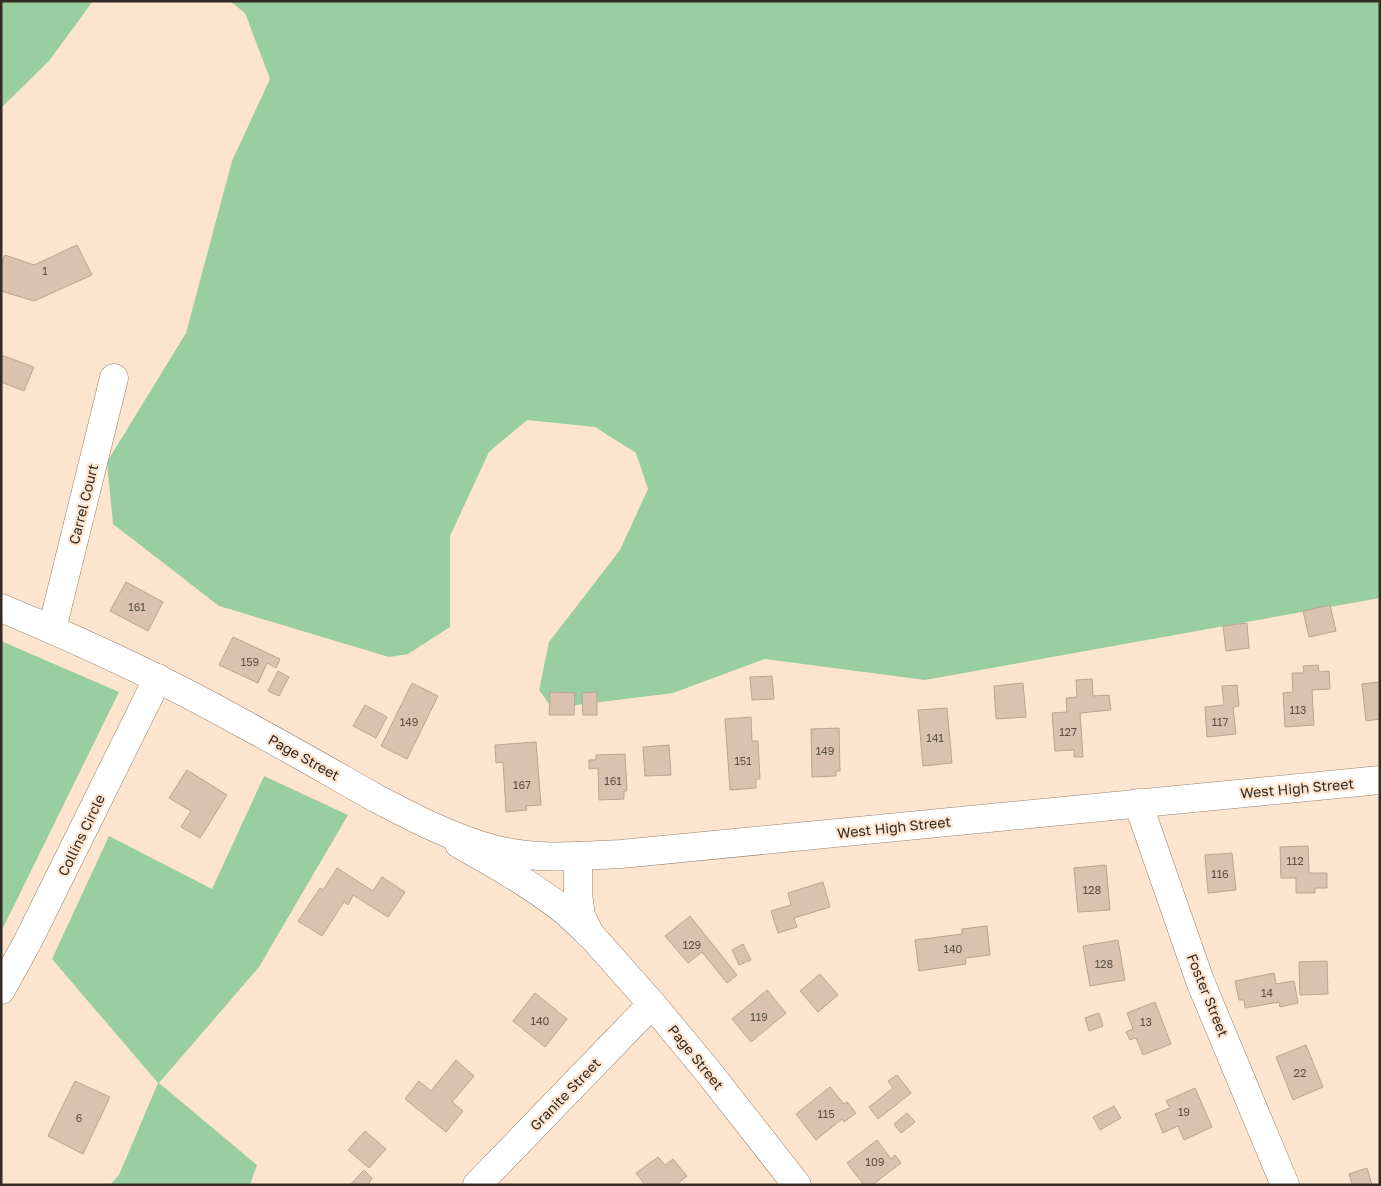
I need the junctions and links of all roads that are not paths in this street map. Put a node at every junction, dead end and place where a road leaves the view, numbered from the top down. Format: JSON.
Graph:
{"nodes":[{"id":1,"x":114,"y":378,"type":"dead end"},
{"id":2,"x":1,"y":608,"type":"edge"},
{"id":3,"x":52,"y":629,"type":"junction"},
{"id":4,"x":158,"y":678,"type":"junction"},
{"id":5,"x":1380,"y":780,"type":"edge"},
{"id":6,"x":1138,"y":803,"type":"junction"},
{"id":7,"x":414,"y":819,"type":"junction"},
{"id":8,"x":578,"y":856,"type":"junction"},
{"id":9,"x":590,"y":934,"type":"junction"},
{"id":10,"x":1,"y":990,"type":"edge"},
{"id":11,"x":652,"y":1004,"type":"junction"},
{"id":12,"x":477,"y":1185,"type":"edge"},
{"id":13,"x":797,"y":1185,"type":"edge"},
{"id":14,"x":1286,"y":1185,"type":"edge"}],
"edges":[{"from":1,"to":3,"type":"street","name":"Carrel Court"},
{"from":2,"to":3,"type":"street","name":"Page Street"},
{"from":3,"to":4,"type":"street","name":"Page Street"},
{"from":4,"to":7,"type":"street","name":"Page Street"},
{"from":4,"to":10,"type":"street","name":"Collins Circle"},
{"from":5,"to":6,"type":"street","name":"West High Street"},
{"from":6,"to":8,"type":"street","name":"West High Street"},
{"from":6,"to":14,"type":"street","name":"Foster Street"},
{"from":7,"to":8,"type":"street","name":"West High Street"},
{"from":7,"to":9,"type":"street","name":"Page Street"},
{"from":8,"to":9,"type":"street","name":"Page Street"},
{"from":9,"to":11,"type":"street","name":"Page Street"},
{"from":11,"to":12,"type":"street","name":"Granite Street"},
{"from":11,"to":13,"type":"street","name":"Page Street"}]}
